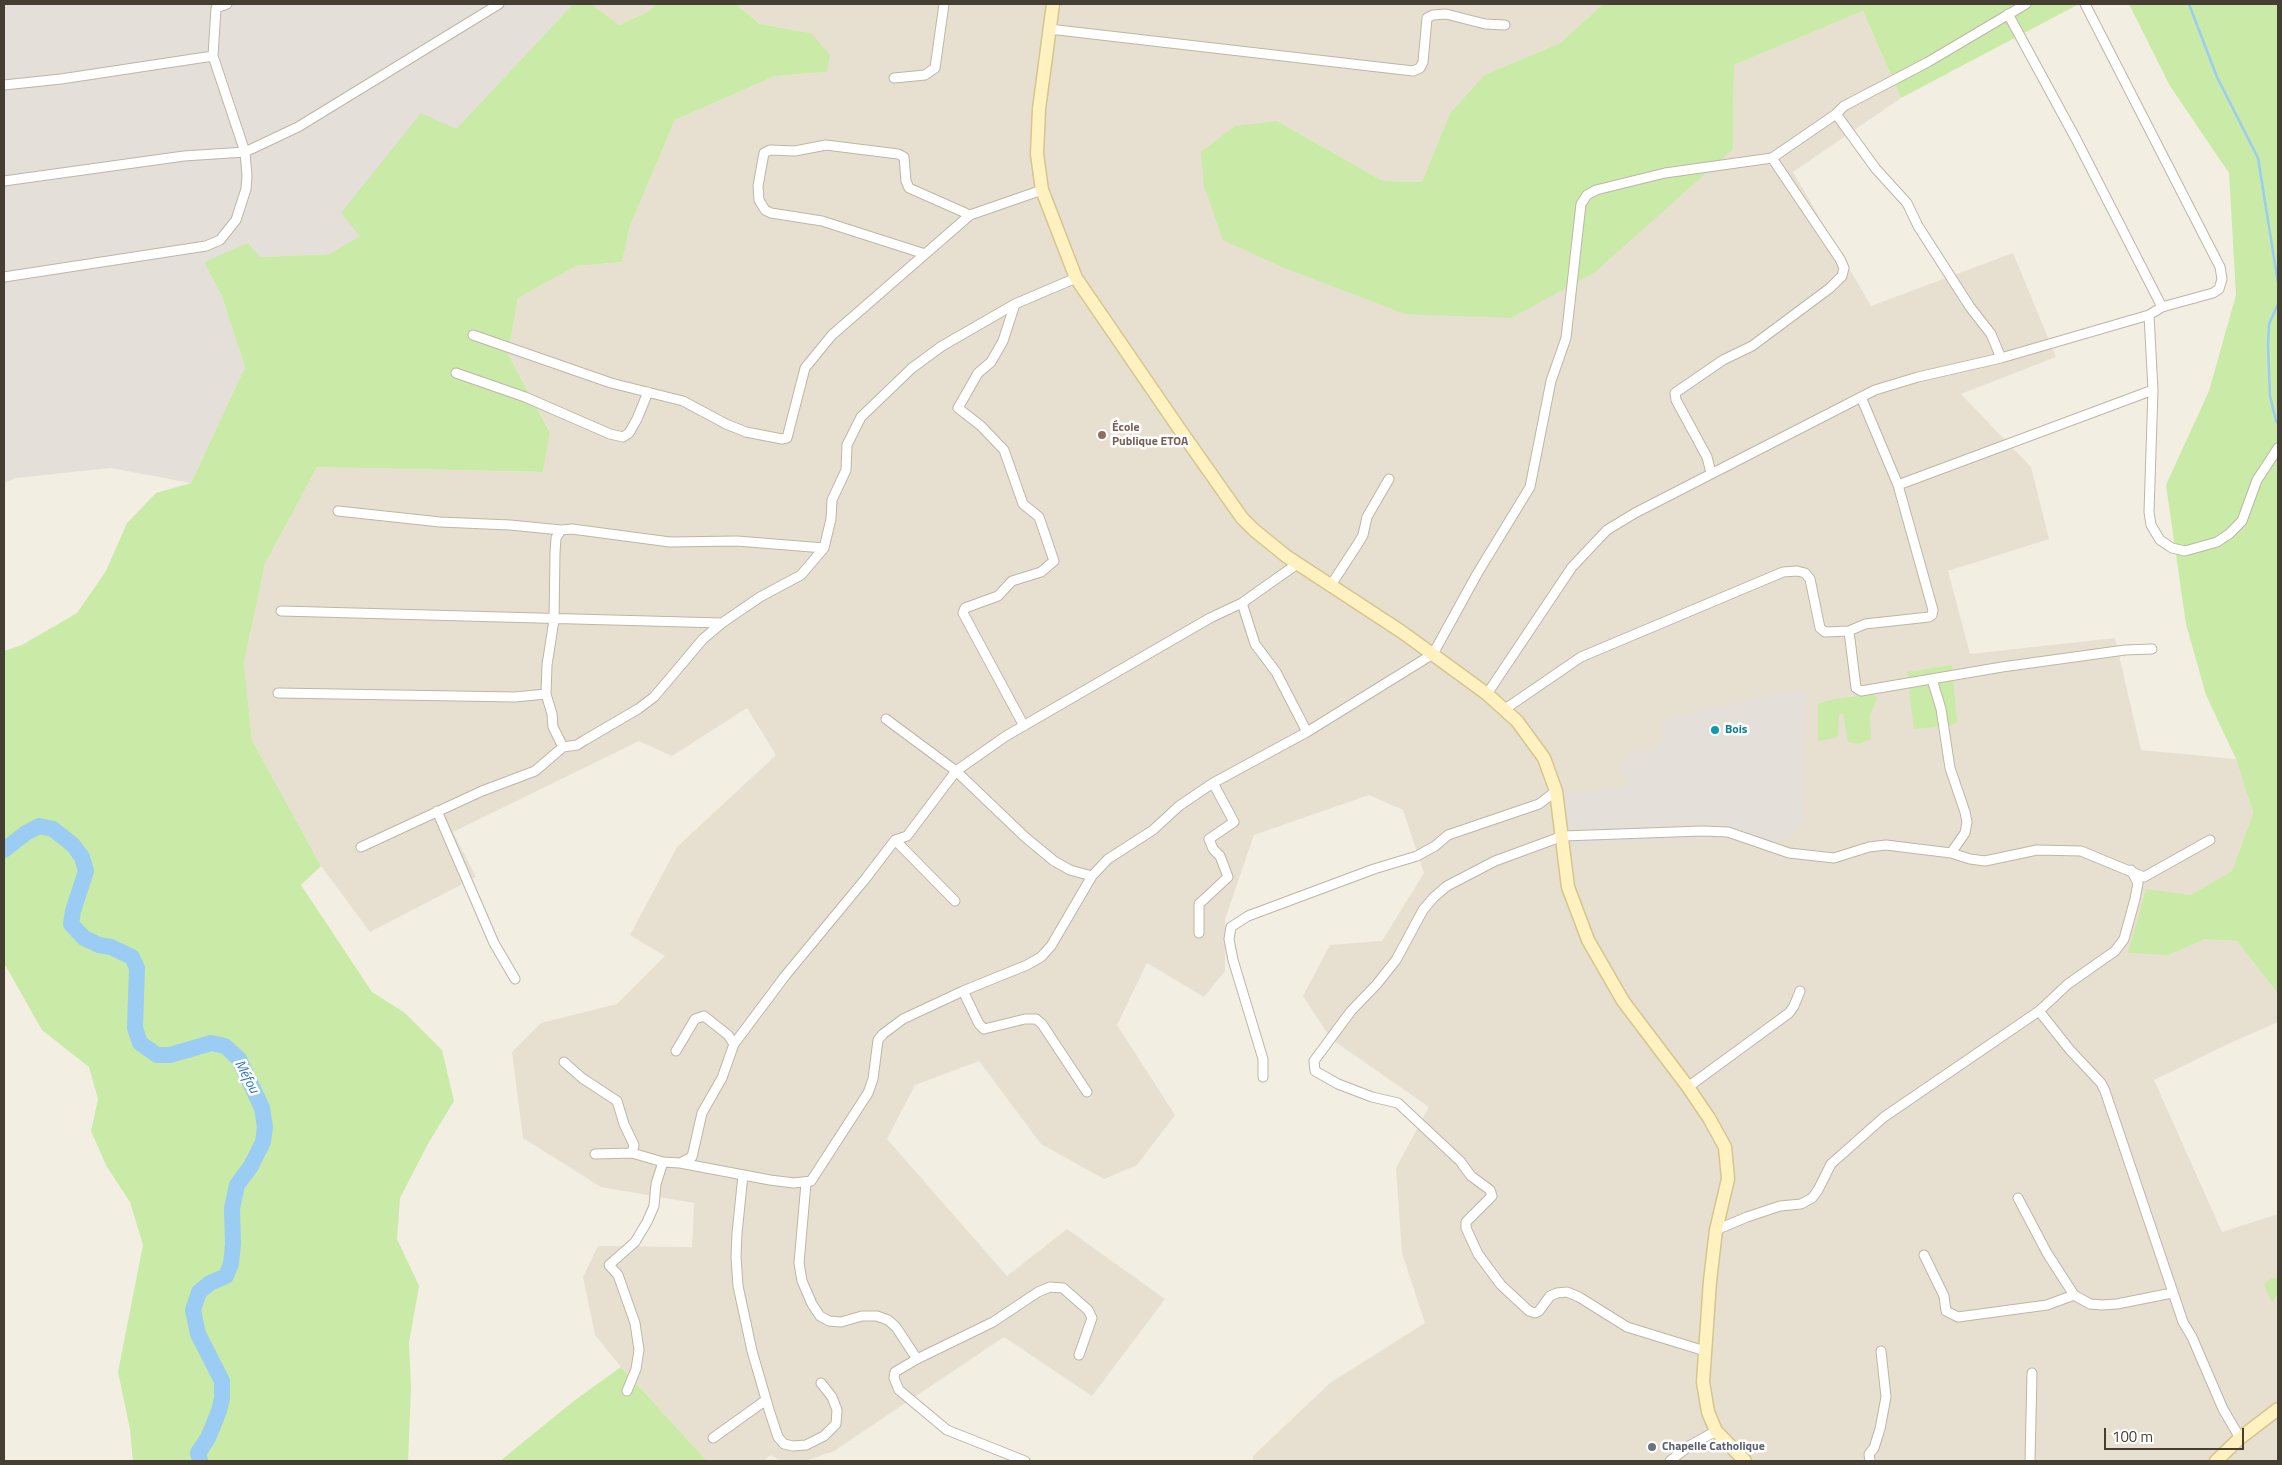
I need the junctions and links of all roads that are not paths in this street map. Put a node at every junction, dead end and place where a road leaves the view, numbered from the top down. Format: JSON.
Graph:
{"nodes":[{"id":1,"x":227,"y":4,"type":"edge"},
{"id":2,"x":500,"y":4,"type":"edge"},
{"id":3,"x":944,"y":4,"type":"edge"},
{"id":4,"x":1053,"y":4,"type":"edge"},
{"id":5,"x":2026,"y":4,"type":"edge"},
{"id":6,"x":2085,"y":4,"type":"edge"},
{"id":7,"x":216,"y":6,"type":"edge"},
{"id":8,"x":2008,"y":14,"type":"junction"},
{"id":9,"x":1505,"y":25,"type":"dead end"},
{"id":10,"x":1049,"y":29,"type":"junction"},
{"id":11,"x":213,"y":56,"type":"junction"},
{"id":12,"x":894,"y":78,"type":"dead end"},
{"id":13,"x":4,"y":85,"type":"edge"},
{"id":14,"x":1836,"y":114,"type":"junction"},
{"id":15,"x":245,"y":152,"type":"junction"},
{"id":16,"x":1772,"y":158,"type":"junction"},
{"id":17,"x":4,"y":181,"type":"edge"},
{"id":18,"x":1042,"y":190,"type":"junction"},
{"id":19,"x":970,"y":215,"type":"junction"},
{"id":20,"x":924,"y":254,"type":"junction"},
{"id":21,"x":4,"y":277,"type":"edge"},
{"id":22,"x":1076,"y":278,"type":"junction"},
{"id":23,"x":1015,"y":304,"type":"junction"},
{"id":24,"x":2162,"y":307,"type":"junction"},
{"id":25,"x":2150,"y":315,"type":"junction"},
{"id":26,"x":473,"y":335,"type":"dead end"},
{"id":27,"x":2001,"y":358,"type":"junction"},
{"id":28,"x":456,"y":373,"type":"dead end"},
{"id":29,"x":2153,"y":390,"type":"junction"},
{"id":30,"x":648,"y":392,"type":"junction"},
{"id":31,"x":1861,"y":397,"type":"junction"},
{"id":32,"x":2278,"y":448,"type":"edge"},
{"id":33,"x":1711,"y":473,"type":"junction"},
{"id":34,"x":1389,"y":479,"type":"dead end"},
{"id":35,"x":1898,"y":485,"type":"junction"},
{"id":36,"x":338,"y":511,"type":"dead end"},
{"id":37,"x":561,"y":530,"type":"junction"},
{"id":38,"x":824,"y":548,"type":"junction"},
{"id":39,"x":1297,"y":564,"type":"junction"},
{"id":40,"x":1331,"y":585,"type":"junction"},
{"id":41,"x":1242,"y":603,"type":"junction"},
{"id":42,"x":281,"y":611,"type":"dead end"},
{"id":43,"x":554,"y":620,"type":"junction"},
{"id":44,"x":722,"y":623,"type":"junction"},
{"id":45,"x":1849,"y":631,"type":"junction"},
{"id":46,"x":2152,"y":649,"type":"dead end"},
{"id":47,"x":1433,"y":654,"type":"junction"},
{"id":48,"x":1932,"y":679,"type":"junction"},
{"id":49,"x":278,"y":694,"type":"dead end"},
{"id":50,"x":546,"y":694,"type":"junction"},
{"id":51,"x":1486,"y":694,"type":"junction"},
{"id":52,"x":1505,"y":709,"type":"junction"},
{"id":53,"x":886,"y":719,"type":"dead end"},
{"id":54,"x":1024,"y":726,"type":"junction"},
{"id":55,"x":1307,"y":732,"type":"junction"},
{"id":56,"x":563,"y":747,"type":"junction"},
{"id":57,"x":956,"y":771,"type":"junction"},
{"id":58,"x":1213,"y":783,"type":"junction"},
{"id":59,"x":1556,"y":791,"type":"junction"},
{"id":60,"x":437,"y":811,"type":"junction"},
{"id":61,"x":1563,"y":836,"type":"junction"},
{"id":62,"x":894,"y":840,"type":"junction"},
{"id":63,"x":2210,"y":840,"type":"dead end"},
{"id":64,"x":360,"y":846,"type":"dead end"},
{"id":65,"x":1951,"y":853,"type":"junction"},
{"id":66,"x":2131,"y":870,"type":"junction"},
{"id":67,"x":1092,"y":876,"type":"junction"},
{"id":68,"x":955,"y":901,"type":"dead end"},
{"id":69,"x":1199,"y":932,"type":"dead end"},
{"id":70,"x":515,"y":979,"type":"dead end"},
{"id":71,"x":964,"y":991,"type":"junction"},
{"id":72,"x":1800,"y":991,"type":"dead end"},
{"id":73,"x":2039,"y":1011,"type":"junction"},
{"id":74,"x":734,"y":1044,"type":"junction"},
{"id":75,"x":676,"y":1051,"type":"dead end"},
{"id":76,"x":564,"y":1062,"type":"dead end"},
{"id":77,"x":1263,"y":1077,"type":"dead end"},
{"id":78,"x":1688,"y":1087,"type":"junction"},
{"id":79,"x":1087,"y":1092,"type":"dead end"},
{"id":80,"x":632,"y":1153,"type":"junction"},
{"id":81,"x":595,"y":1154,"type":"dead end"},
{"id":82,"x":663,"y":1162,"type":"junction"},
{"id":83,"x":680,"y":1163,"type":"junction"},
{"id":84,"x":743,"y":1175,"type":"junction"},
{"id":85,"x":806,"y":1183,"type":"junction"},
{"id":86,"x":2018,"y":1198,"type":"dead end"},
{"id":87,"x":1716,"y":1230,"type":"junction"},
{"id":88,"x":1924,"y":1255,"type":"dead end"},
{"id":89,"x":2172,"y":1293,"type":"junction"},
{"id":90,"x":2074,"y":1295,"type":"junction"},
{"id":91,"x":1705,"y":1351,"type":"junction"},
{"id":92,"x":1881,"y":1351,"type":"dead end"},
{"id":93,"x":1079,"y":1355,"type":"dead end"},
{"id":94,"x":917,"y":1359,"type":"junction"},
{"id":95,"x":2032,"y":1373,"type":"dead end"},
{"id":96,"x":821,"y":1383,"type":"dead end"},
{"id":97,"x":627,"y":1391,"type":"dead end"},
{"id":98,"x":766,"y":1400,"type":"junction"},
{"id":99,"x":2278,"y":1409,"type":"edge"},
{"id":100,"x":1716,"y":1431,"type":"junction"},
{"id":101,"x":713,"y":1438,"type":"dead end"},
{"id":102,"x":2240,"y":1438,"type":"junction"},
{"id":103,"x":1026,"y":1461,"type":"edge"},
{"id":104,"x":1670,"y":1461,"type":"edge"},
{"id":105,"x":1744,"y":1461,"type":"edge"},
{"id":106,"x":1870,"y":1461,"type":"edge"},
{"id":107,"x":2030,"y":1461,"type":"edge"},
{"id":108,"x":2216,"y":1461,"type":"edge"}],
"edges":[{"from":1,"to":7,"type":"street"},
{"from":2,"to":15,"type":"street"},
{"from":3,"to":12,"type":"street"},
{"from":4,"to":10,"type":"street"},
{"from":5,"to":8,"type":"street"},
{"from":6,"to":24,"type":"street"},
{"from":7,"to":11,"type":"street"},
{"from":8,"to":14,"type":"street"},
{"from":8,"to":24,"type":"street"},
{"from":9,"to":10,"type":"street"},
{"from":10,"to":18,"type":"street"},
{"from":11,"to":13,"type":"street"},
{"from":11,"to":15,"type":"street"},
{"from":14,"to":16,"type":"street"},
{"from":14,"to":27,"type":"street"},
{"from":15,"to":17,"type":"street"},
{"from":15,"to":21,"type":"street"},
{"from":16,"to":33,"type":"street"},
{"from":16,"to":47,"type":"street"},
{"from":18,"to":19,"type":"street"},
{"from":18,"to":22,"type":"street"},
{"from":19,"to":20,"type":"street"},
{"from":19,"to":20,"type":"street"},
{"from":20,"to":30,"type":"street"},
{"from":22,"to":23,"type":"street"},
{"from":22,"to":39,"type":"street"},
{"from":23,"to":38,"type":"street"},
{"from":23,"to":54,"type":"street"},
{"from":24,"to":25,"type":"street"},
{"from":25,"to":27,"type":"street"},
{"from":25,"to":29,"type":"street"},
{"from":26,"to":30,"type":"street"},
{"from":27,"to":31,"type":"street"},
{"from":28,"to":30,"type":"street"},
{"from":29,"to":32,"type":"street"},
{"from":29,"to":35,"type":"street"},
{"from":31,"to":33,"type":"street"},
{"from":31,"to":35,"type":"street"},
{"from":33,"to":51,"type":"street"},
{"from":34,"to":40,"type":"street"},
{"from":35,"to":45,"type":"street"},
{"from":36,"to":37,"type":"street"},
{"from":37,"to":38,"type":"street"},
{"from":37,"to":43,"type":"street"},
{"from":38,"to":44,"type":"street"},
{"from":39,"to":40,"type":"street"},
{"from":39,"to":41,"type":"street"},
{"from":40,"to":47,"type":"street"},
{"from":41,"to":54,"type":"street"},
{"from":41,"to":55,"type":"street"},
{"from":42,"to":43,"type":"street"},
{"from":43,"to":44,"type":"street"},
{"from":43,"to":50,"type":"street"},
{"from":44,"to":56,"type":"street"},
{"from":45,"to":48,"type":"street"},
{"from":45,"to":52,"type":"street"},
{"from":46,"to":48,"type":"street"},
{"from":47,"to":51,"type":"street"},
{"from":47,"to":55,"type":"street"},
{"from":48,"to":65,"type":"street"},
{"from":49,"to":50,"type":"street"},
{"from":50,"to":56,"type":"street"},
{"from":51,"to":52,"type":"street"},
{"from":52,"to":59,"type":"street"},
{"from":53,"to":57,"type":"street"},
{"from":54,"to":57,"type":"street"},
{"from":55,"to":58,"type":"street"},
{"from":56,"to":60,"type":"street"},
{"from":57,"to":62,"type":"street"},
{"from":57,"to":67,"type":"street"},
{"from":58,"to":67,"type":"street"},
{"from":58,"to":69,"type":"street"},
{"from":59,"to":61,"type":"street"},
{"from":59,"to":77,"type":"street"},
{"from":60,"to":64,"type":"street"},
{"from":60,"to":70,"type":"street"},
{"from":61,"to":65,"type":"street"},
{"from":61,"to":78,"type":"street"},
{"from":61,"to":91,"type":"street"},
{"from":62,"to":68,"type":"street"},
{"from":62,"to":74,"type":"street"},
{"from":63,"to":66,"type":"street"},
{"from":65,"to":66,"type":"street"},
{"from":66,"to":73,"type":"street"},
{"from":67,"to":71,"type":"street"},
{"from":71,"to":79,"type":"street"},
{"from":71,"to":85,"type":"street"},
{"from":72,"to":78,"type":"street"},
{"from":73,"to":87,"type":"street"},
{"from":73,"to":89,"type":"street"},
{"from":74,"to":75,"type":"street"},
{"from":74,"to":83,"type":"street"},
{"from":76,"to":80,"type":"street"},
{"from":78,"to":87,"type":"street"},
{"from":80,"to":81,"type":"street"},
{"from":80,"to":82,"type":"street"},
{"from":82,"to":83,"type":"street"},
{"from":82,"to":97,"type":"street"},
{"from":83,"to":84,"type":"street"},
{"from":84,"to":85,"type":"street"},
{"from":84,"to":98,"type":"street"},
{"from":85,"to":94,"type":"street"},
{"from":86,"to":90,"type":"street"},
{"from":87,"to":91,"type":"street"},
{"from":88,"to":90,"type":"street"},
{"from":89,"to":90,"type":"street"},
{"from":89,"to":102,"type":"street"},
{"from":91,"to":100,"type":"street"},
{"from":92,"to":106,"type":"street"},
{"from":93,"to":94,"type":"street"},
{"from":94,"to":103,"type":"street"},
{"from":95,"to":107,"type":"street"},
{"from":96,"to":98,"type":"street"},
{"from":98,"to":101,"type":"street"},
{"from":99,"to":102,"type":"street"},
{"from":100,"to":104,"type":"street"},
{"from":100,"to":105,"type":"street"},
{"from":102,"to":108,"type":"street"}]}
